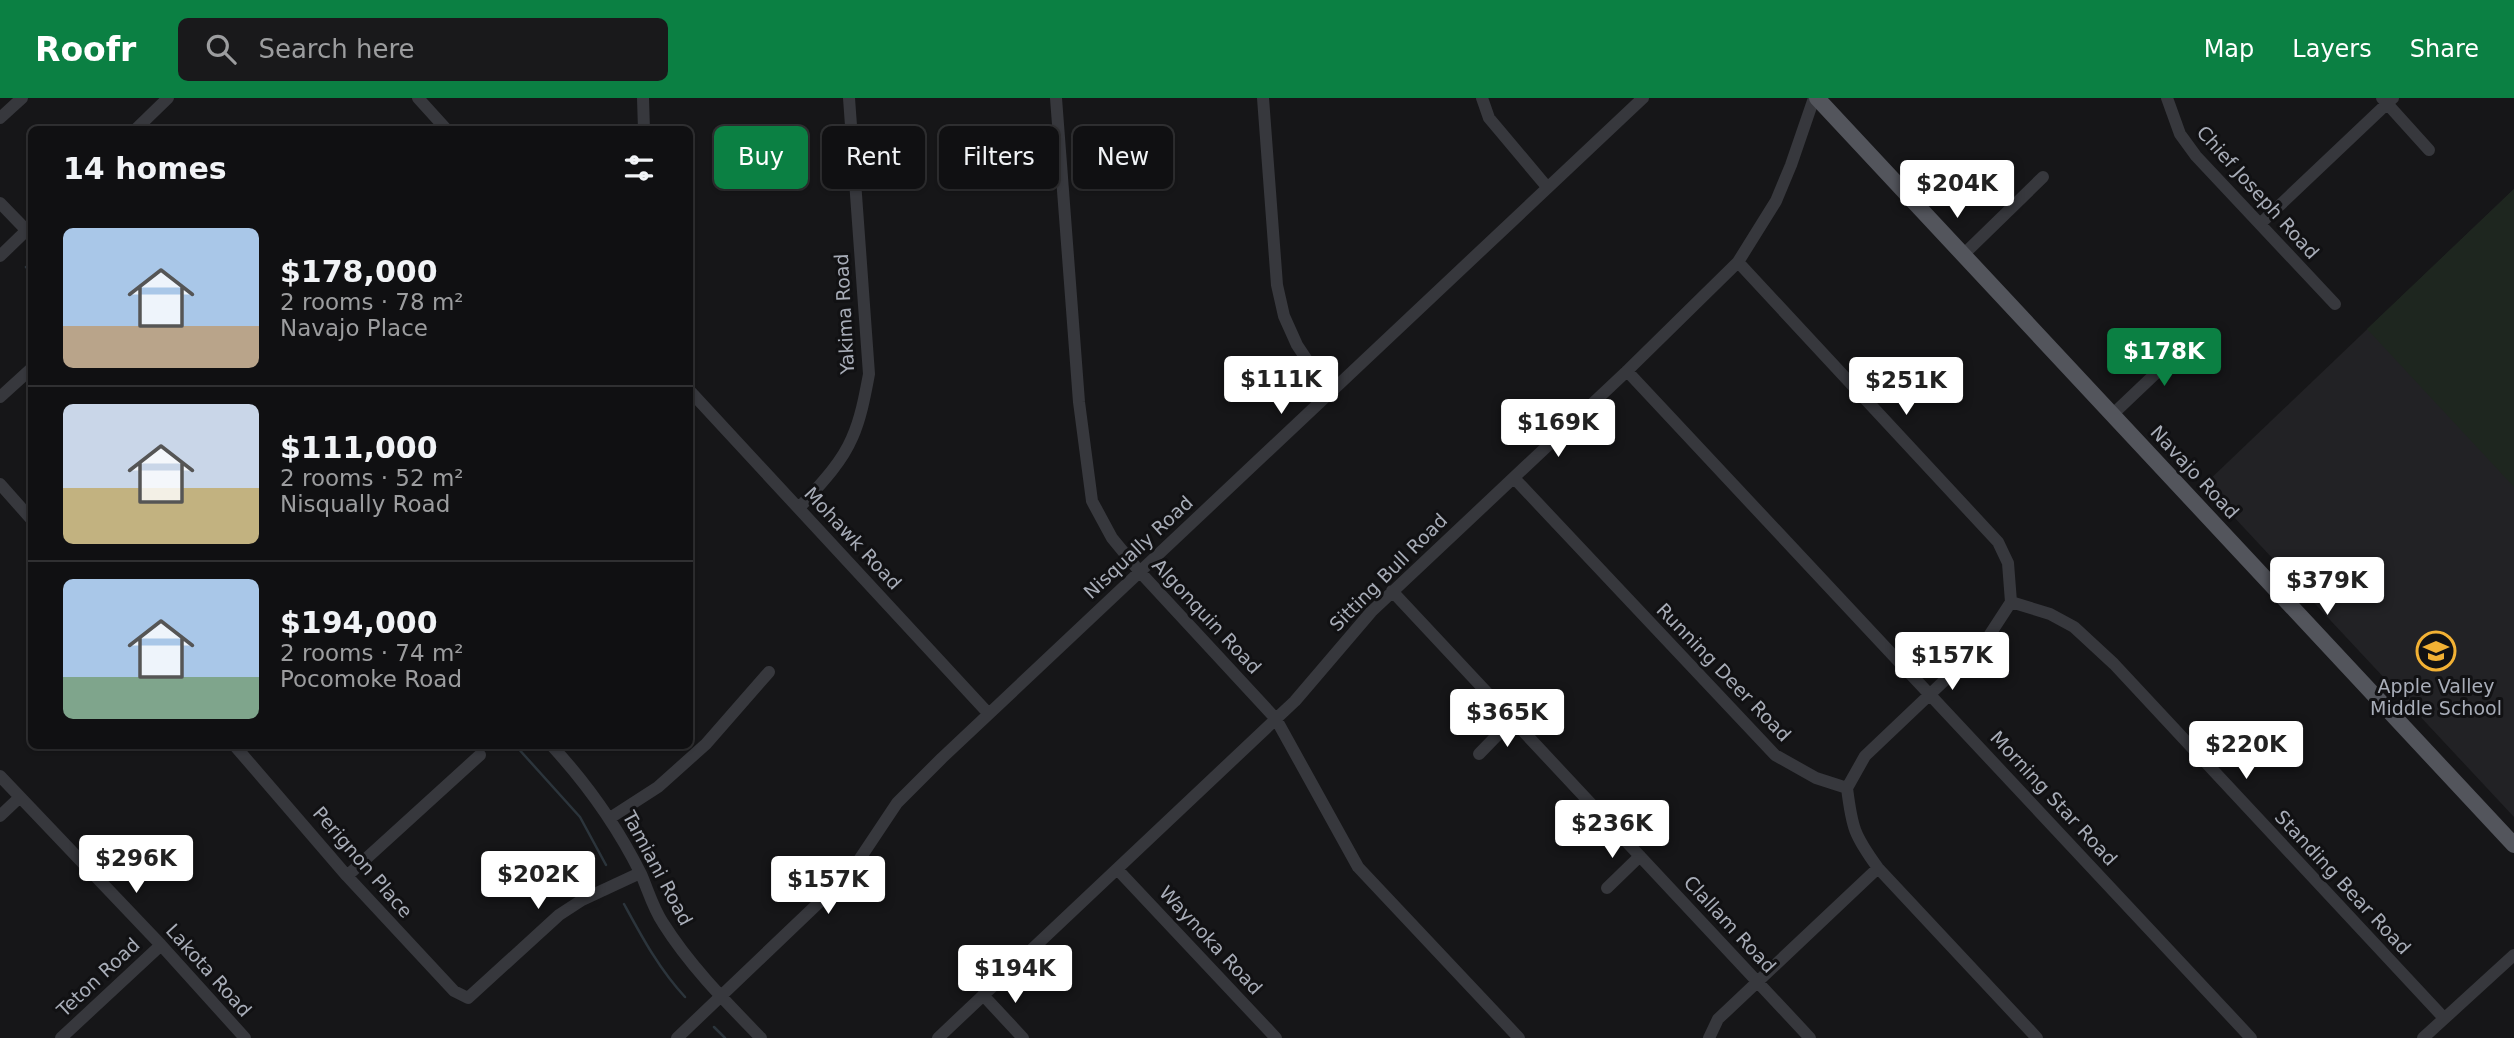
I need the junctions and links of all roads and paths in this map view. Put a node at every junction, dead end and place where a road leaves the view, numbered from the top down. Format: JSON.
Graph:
{"nodes":[{"id":1,"x":22,"y":98,"type":"edge"},
{"id":2,"x":168,"y":98,"type":"edge"},
{"id":3,"x":418,"y":98,"type":"edge"},
{"id":4,"x":643,"y":98,"type":"edge"},
{"id":5,"x":849,"y":98,"type":"edge"},
{"id":6,"x":1056,"y":98,"type":"edge"},
{"id":7,"x":1263,"y":98,"type":"edge"},
{"id":8,"x":1482,"y":98,"type":"edge"},
{"id":9,"x":1643,"y":98,"type":"edge"},
{"id":10,"x":1815,"y":98,"type":"edge"},
{"id":11,"x":2167,"y":98,"type":"edge"},
{"id":12,"x":2387,"y":100,"type":"edge"},
{"id":13,"x":0,"y":118,"type":"edge"},
{"id":14,"x":139,"y":126,"type":"edge"},
{"id":15,"x":443,"y":126,"type":"edge"},
{"id":16,"x":644,"y":126,"type":"edge"},
{"id":17,"x":2429,"y":149,"type":"dead end"},
{"id":18,"x":2043,"y":177,"type":"dead end"},
{"id":19,"x":1547,"y":187,"type":"junction"},
{"id":20,"x":0,"y":203,"type":"edge"},
{"id":21,"x":2261,"y":223,"type":"junction"},
{"id":22,"x":28,"y":229,"type":"edge"},
{"id":23,"x":28,"y":233,"type":"edge"},
{"id":24,"x":1964,"y":254,"type":"junction"},
{"id":25,"x":0,"y":256,"type":"edge"},
{"id":26,"x":1738,"y":262,"type":"junction"},
{"id":27,"x":2335,"y":304,"type":"dead end"},
{"id":28,"x":2193,"y":338,"type":"dead end"},
{"id":29,"x":1627,"y":371,"type":"junction"},
{"id":30,"x":28,"y":372,"type":"edge"},
{"id":31,"x":1331,"y":390,"type":"junction"},
{"id":32,"x":693,"y":394,"type":"edge"},
{"id":33,"x":0,"y":397,"type":"edge"},
{"id":34,"x":2113,"y":414,"type":"junction"},
{"id":35,"x":1514,"y":478,"type":"junction"},
{"id":36,"x":0,"y":484,"type":"edge"},
{"id":37,"x":799,"y":508,"type":"junction"},
{"id":38,"x":28,"y":516,"type":"edge"},
{"id":39,"x":1140,"y":572,"type":"junction"},
{"id":40,"x":1392,"y":592,"type":"junction"},
{"id":41,"x":2011,"y":602,"type":"junction"},
{"id":42,"x":769,"y":672,"type":"dead end"},
{"id":43,"x":1930,"y":693,"type":"junction"},
{"id":44,"x":988,"y":713,"type":"junction"},
{"id":45,"x":1276,"y":719,"type":"junction"},
{"id":46,"x":1511,"y":721,"type":"junction"},
{"id":47,"x":241,"y":749,"type":"edge"},
{"id":48,"x":555,"y":749,"type":"edge"},
{"id":49,"x":1479,"y":754,"type":"dead end"},
{"id":50,"x":480,"y":755,"type":"dead end"},
{"id":51,"x":0,"y":776,"type":"edge"},
{"id":52,"x":1847,"y":788,"type":"junction"},
{"id":53,"x":20,"y":797,"type":"junction"},
{"id":54,"x":0,"y":816,"type":"edge"},
{"id":55,"x":610,"y":818,"type":"junction"},
{"id":56,"x":2514,"y":845,"type":"edge"},
{"id":57,"x":1640,"y":856,"type":"junction"},
{"id":58,"x":1878,"y":868,"type":"junction"},
{"id":59,"x":1117,"y":869,"type":"junction"},
{"id":60,"x":640,"y":873,"type":"junction"},
{"id":61,"x":347,"y":876,"type":"junction"},
{"id":62,"x":1607,"y":888,"type":"dead end"},
{"id":63,"x":161,"y":945,"type":"junction"},
{"id":64,"x":2514,"y":955,"type":"edge"},
{"id":65,"x":1757,"y":980,"type":"junction"},
{"id":66,"x":983,"y":995,"type":"junction"},
{"id":67,"x":720,"y":996,"type":"junction"},
{"id":68,"x":2444,"y":1018,"type":"junction"},
{"id":69,"x":61,"y":1038,"type":"edge"},
{"id":70,"x":245,"y":1038,"type":"edge"},
{"id":71,"x":677,"y":1038,"type":"edge"},
{"id":72,"x":761,"y":1038,"type":"edge"},
{"id":73,"x":938,"y":1038,"type":"edge"},
{"id":74,"x":1023,"y":1038,"type":"edge"},
{"id":75,"x":1276,"y":1038,"type":"edge"},
{"id":76,"x":1519,"y":1038,"type":"edge"},
{"id":77,"x":1709,"y":1038,"type":"edge"},
{"id":78,"x":1810,"y":1038,"type":"edge"},
{"id":79,"x":2037,"y":1038,"type":"edge"},
{"id":80,"x":2251,"y":1038,"type":"edge"},
{"id":81,"x":2423,"y":1038,"type":"edge"}],
"edges":[{"from":1,"to":13,"type":"street"},
{"from":2,"to":14,"type":"street"},
{"from":3,"to":15,"type":"street"},
{"from":4,"to":16,"type":"street"},
{"from":5,"to":37,"type":"street","name":"Yakima Road"},
{"from":6,"to":39,"type":"street","name":"Algonquin Road"},
{"from":7,"to":31,"type":"street"},
{"from":8,"to":19,"type":"street"},
{"from":9,"to":19,"type":"street","name":"Nisqually Road"},
{"from":10,"to":24,"type":"main road","name":"Navajo Road"},
{"from":10,"to":26,"type":"street","name":"Sitting Bull Road"},
{"from":11,"to":21,"type":"street","name":"Chief Joseph Road"},
{"from":12,"to":17,"type":"street"},
{"from":12,"to":21,"type":"street"},
{"from":18,"to":24,"type":"street"},
{"from":19,"to":31,"type":"street","name":"Nisqually Road"},
{"from":20,"to":22,"type":"street"},
{"from":21,"to":27,"type":"street","name":"Chief Joseph Road"},
{"from":23,"to":25,"type":"street"},
{"from":24,"to":34,"type":"main road","name":"Navajo Road"},
{"from":26,"to":29,"type":"street","name":"Sitting Bull Road"},
{"from":26,"to":41,"type":"street"},
{"from":28,"to":34,"type":"street"},
{"from":29,"to":35,"type":"street","name":"Sitting Bull Road"},
{"from":29,"to":43,"type":"street","name":"Morning Star Road"},
{"from":30,"to":33,"type":"street"},
{"from":31,"to":39,"type":"street","name":"Nisqually Road"},
{"from":32,"to":37,"type":"street","name":"Mohawk Road"},
{"from":34,"to":56,"type":"main road","name":"Navajo Road"},
{"from":35,"to":40,"type":"street","name":"Sitting Bull Road"},
{"from":35,"to":52,"type":"street","name":"Running Deer Road"},
{"from":36,"to":38,"type":"street"},
{"from":37,"to":44,"type":"street","name":"Mohawk Road"},
{"from":39,"to":44,"type":"street","name":"Nisqually Road"},
{"from":39,"to":45,"type":"street","name":"Algonquin Road"},
{"from":40,"to":45,"type":"street","name":"Sitting Bull Road"},
{"from":40,"to":46,"type":"street","name":"Clallam Road"},
{"from":41,"to":43,"type":"street"},
{"from":41,"to":68,"type":"street","name":"Standing Bear Road"},
{"from":42,"to":55,"type":"street"},
{"from":43,"to":52,"type":"street"},
{"from":43,"to":80,"type":"street","name":"Morning Star Road"},
{"from":44,"to":67,"type":"street","name":"Nisqually Road"},
{"from":45,"to":59,"type":"street","name":"Sitting Bull Road"},
{"from":45,"to":76,"type":"street","name":"Algonquin Road"},
{"from":46,"to":49,"type":"street"},
{"from":46,"to":57,"type":"street","name":"Clallam Road"},
{"from":47,"to":61,"type":"street","name":"Perignon Place"},
{"from":48,"to":55,"type":"street","name":"Tamiani Road"},
{"from":50,"to":61,"type":"street"},
{"from":51,"to":53,"type":"street","name":"Lakota Road"},
{"from":52,"to":58,"type":"street"},
{"from":53,"to":54,"type":"street"},
{"from":53,"to":63,"type":"street","name":"Lakota Road"},
{"from":55,"to":60,"type":"street","name":"Tamiani Road"},
{"from":57,"to":62,"type":"street"},
{"from":57,"to":65,"type":"street","name":"Clallam Road"},
{"from":58,"to":65,"type":"street"},
{"from":58,"to":79,"type":"street"},
{"from":59,"to":66,"type":"street","name":"Sitting Bull Road"},
{"from":59,"to":75,"type":"street","name":"Waynoka Road"},
{"from":60,"to":61,"type":"street","name":"Perignon Place"},
{"from":60,"to":67,"type":"street","name":"Tamiani Road"},
{"from":63,"to":69,"type":"street","name":"Teton Road"},
{"from":63,"to":70,"type":"street","name":"Lakota Road"},
{"from":64,"to":68,"type":"street"},
{"from":65,"to":77,"type":"street"},
{"from":65,"to":78,"type":"street","name":"Clallam Road"},
{"from":66,"to":73,"type":"street","name":"Sitting Bull Road"},
{"from":66,"to":74,"type":"street"},
{"from":67,"to":71,"type":"street","name":"Nisqually Road"},
{"from":67,"to":72,"type":"street","name":"Tamiani Road"},
{"from":68,"to":81,"type":"street"}]}
